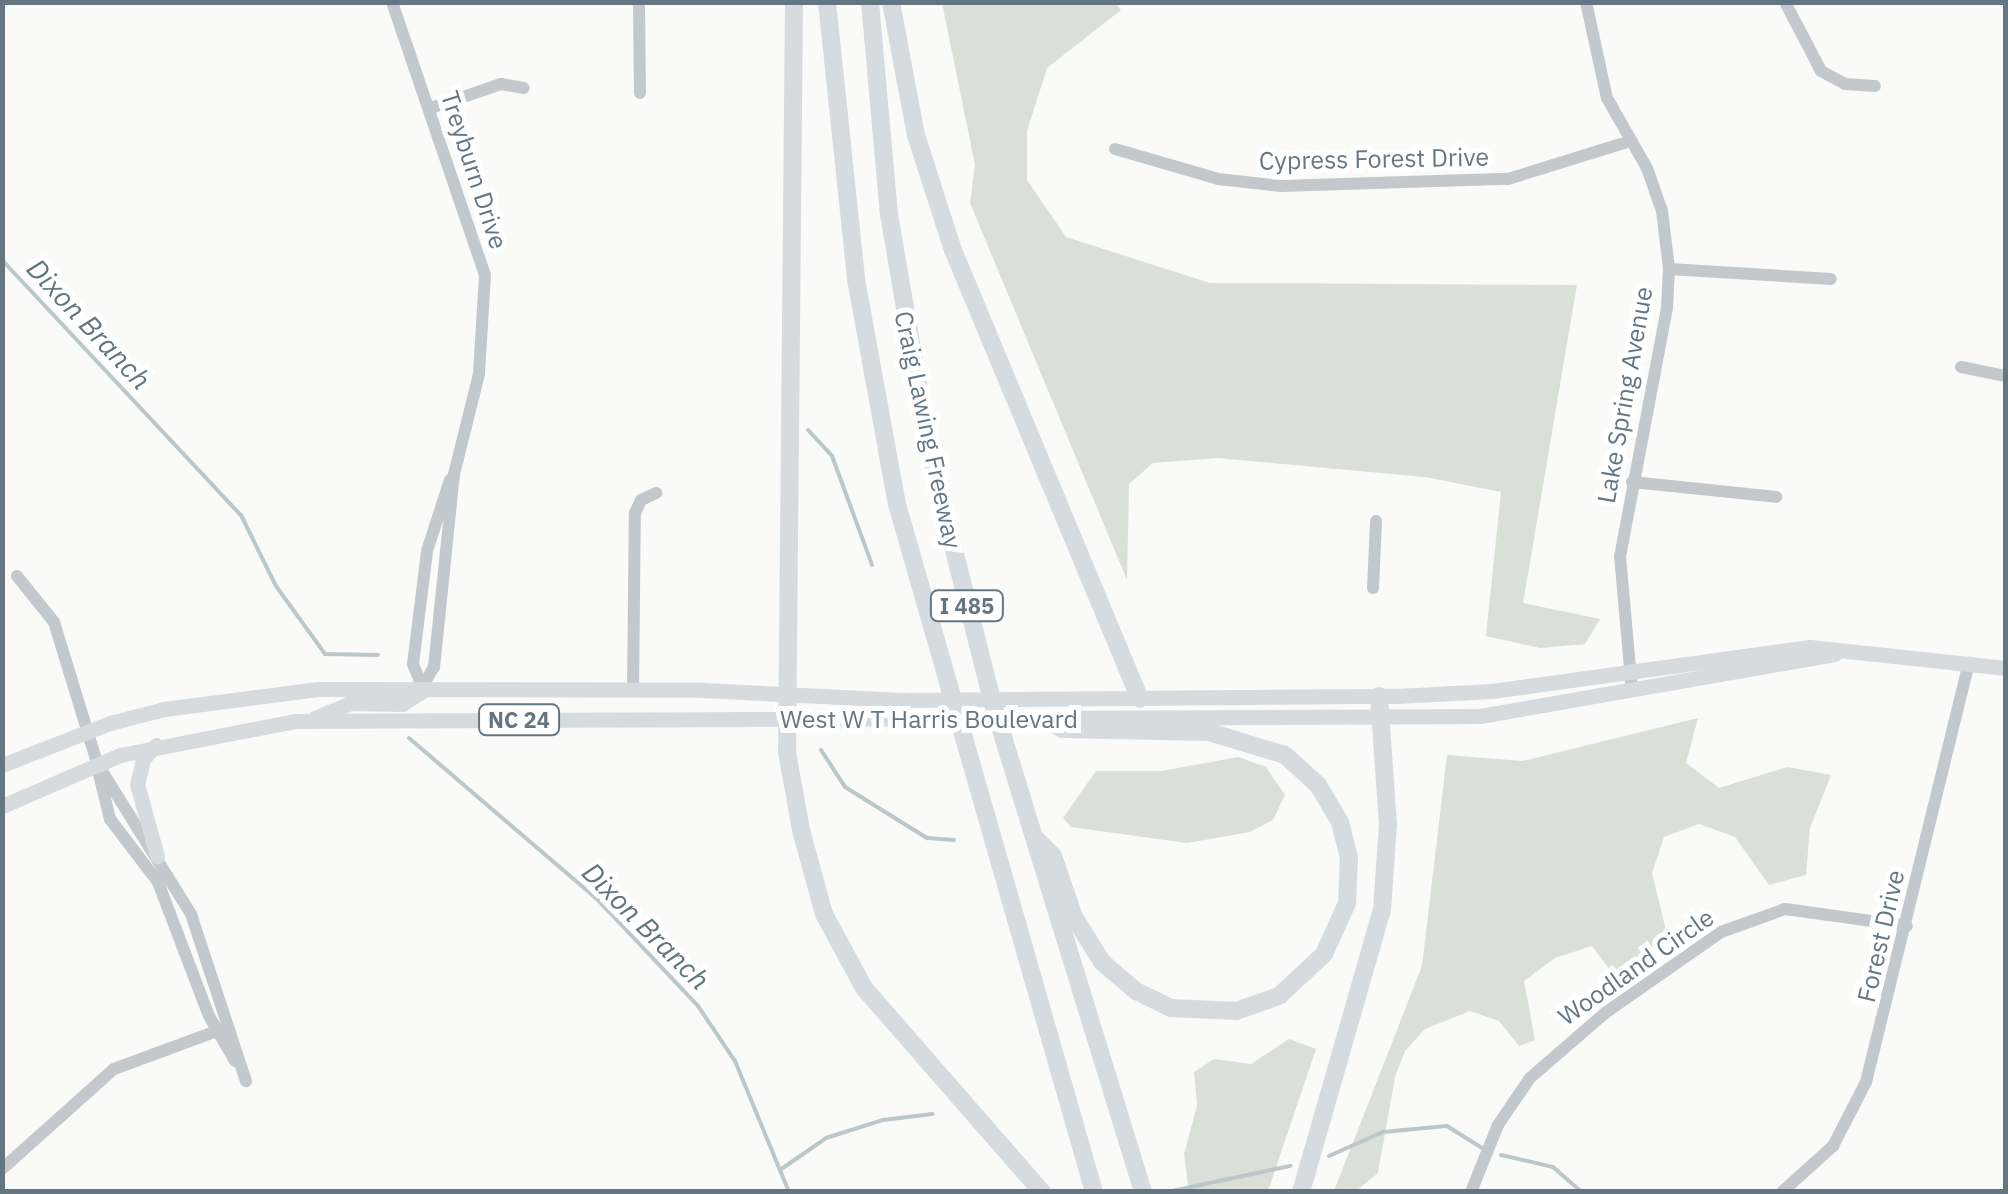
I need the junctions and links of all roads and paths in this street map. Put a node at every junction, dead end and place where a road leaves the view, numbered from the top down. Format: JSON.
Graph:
{"nodes":[{"id":1,"x":392,"y":2,"type":"edge"},
{"id":2,"x":638,"y":2,"type":"edge"},
{"id":3,"x":794,"y":2,"type":"edge"},
{"id":4,"x":827,"y":2,"type":"edge"},
{"id":5,"x":870,"y":2,"type":"edge"},
{"id":6,"x":890,"y":2,"type":"edge"},
{"id":7,"x":1586,"y":2,"type":"edge"},
{"id":8,"x":1785,"y":2,"type":"edge"},
{"id":9,"x":1875,"y":86,"type":"dead end"},
{"id":10,"x":524,"y":88,"type":"dead end"},
{"id":11,"x":640,"y":93,"type":"dead end"},
{"id":12,"x":430,"y":108,"type":"junction"},
{"id":13,"x":1632,"y":141,"type":"junction"},
{"id":14,"x":1115,"y":149,"type":"dead end"},
{"id":15,"x":1669,"y":269,"type":"junction"},
{"id":16,"x":1832,"y":279,"type":"dead end"},
{"id":17,"x":1962,"y":368,"type":"dead end"},
{"id":18,"x":2006,"y":376,"type":"edge"},
{"id":19,"x":454,"y":474,"type":"junction"},
{"id":20,"x":1632,"y":482,"type":"junction"},
{"id":21,"x":656,"y":493,"type":"dead end"},
{"id":22,"x":1776,"y":497,"type":"dead end"},
{"id":23,"x":1376,"y":528,"type":"dead end"},
{"id":24,"x":17,"y":576,"type":"dead end"},
{"id":25,"x":1373,"y":588,"type":"dead end"},
{"id":26,"x":1864,"y":649,"type":"junction"},
{"id":27,"x":1969,"y":662,"type":"junction"},
{"id":28,"x":1627,"y":668,"type":"junction"},
{"id":29,"x":2006,"y":668,"type":"edge"},
{"id":30,"x":423,"y":688,"type":"junction"},
{"id":31,"x":1632,"y":690,"type":"junction"},
{"id":32,"x":633,"y":692,"type":"junction"},
{"id":33,"x":790,"y":694,"type":"junction"},
{"id":34,"x":1379,"y":696,"type":"junction"},
{"id":35,"x":1140,"y":700,"type":"junction"},
{"id":36,"x":1379,"y":717,"type":"junction"},
{"id":37,"x":790,"y":718,"type":"junction"},
{"id":38,"x":1048,"y":720,"type":"junction"},
{"id":39,"x":308,"y":721,"type":"junction"},
{"id":40,"x":87,"y":731,"type":"junction"},
{"id":41,"x":156,"y":745,"type":"junction"},
{"id":42,"x":98,"y":763,"type":"junction"},
{"id":43,"x":2,"y":766,"type":"edge"},
{"id":44,"x":2,"y":806,"type":"edge"},
{"id":45,"x":1035,"y":838,"type":"junction"},
{"id":46,"x":156,"y":856,"type":"junction"},
{"id":47,"x":1907,"y":926,"type":"junction"},
{"id":48,"x":223,"y":1028,"type":"junction"},
{"id":49,"x":2,"y":1169,"type":"edge"},
{"id":50,"x":1042,"y":1192,"type":"edge"},
{"id":51,"x":1094,"y":1192,"type":"edge"},
{"id":52,"x":1143,"y":1192,"type":"edge"},
{"id":53,"x":1302,"y":1192,"type":"edge"},
{"id":54,"x":1470,"y":1192,"type":"edge"},
{"id":55,"x":1782,"y":1192,"type":"edge"}],
"edges":[{"from":1,"to":12,"type":"street","name":"Treyburn Drive"},
{"from":2,"to":11,"type":"street"},
{"from":3,"to":33,"type":"highway"},
{"from":4,"to":51,"type":"highway","name":"Craig Lawing Freeway","number":"I 485"},
{"from":5,"to":45,"type":"highway","name":"Craig Lawing Freeway","number":"I 485"},
{"from":6,"to":35,"type":"highway"},
{"from":7,"to":13,"type":"street","name":"Lake Spring Avenue"},
{"from":8,"to":9,"type":"street"},
{"from":10,"to":12,"type":"street"},
{"from":12,"to":19,"type":"street","name":"Treyburn Drive"},
{"from":13,"to":14,"type":"street","name":"Cypress Forest Drive"},
{"from":13,"to":15,"type":"street","name":"Lake Spring Avenue"},
{"from":15,"to":16,"type":"street"},
{"from":15,"to":20,"type":"street","name":"Lake Spring Avenue"},
{"from":17,"to":18,"type":"street"},
{"from":19,"to":30,"type":"street","name":"Treyburn Drive"},
{"from":19,"to":30,"type":"street","name":"Treyburn Drive"},
{"from":20,"to":22,"type":"street"},
{"from":20,"to":28,"type":"street","name":"Lake Spring Avenue"},
{"from":21,"to":32,"type":"street"},
{"from":23,"to":25,"type":"street"},
{"from":24,"to":40,"type":"street"},
{"from":26,"to":27,"type":"main road","name":"West W T Harris Boulevard"},
{"from":26,"to":28,"type":"main road","name":"West W T Harris Boulevard"},
{"from":26,"to":31,"type":"main road","name":"West W T Harris Boulevard"},
{"from":27,"to":29,"type":"main road","name":"West W T Harris Boulevard"},
{"from":27,"to":47,"type":"street","name":"Forest Drive"},
{"from":28,"to":31,"type":"street","name":"Lake Spring Avenue"},
{"from":28,"to":34,"type":"main road","name":"West W T Harris Boulevard"},
{"from":30,"to":32,"type":"main road","name":"West W T Harris Boulevard","number":"NC 24"},
{"from":30,"to":39,"type":"main road"},
{"from":30,"to":40,"type":"main road","name":"West W T Harris Boulevard","number":"NC 24"},
{"from":31,"to":36,"type":"main road","name":"West W T Harris Boulevard"},
{"from":32,"to":33,"type":"main road","name":"West W T Harris Boulevard","number":"NC 24"},
{"from":33,"to":35,"type":"main road","name":"West W T Harris Boulevard","number":"NC 24"},
{"from":33,"to":37,"type":"highway"},
{"from":34,"to":35,"type":"main road","name":"West W T Harris Boulevard"},
{"from":34,"to":36,"type":"highway"},
{"from":36,"to":38,"type":"main road","name":"West W T Harris Boulevard"},
{"from":36,"to":53,"type":"highway"},
{"from":37,"to":38,"type":"main road","name":"West W T Harris Boulevard","number":"NC 24"},
{"from":37,"to":39,"type":"main road","name":"West W T Harris Boulevard","number":"NC 24"},
{"from":37,"to":50,"type":"highway"},
{"from":38,"to":45,"type":"highway"},
{"from":39,"to":41,"type":"main road","name":"West W T Harris Boulevard","number":"NC 24"},
{"from":40,"to":42,"type":"street"},
{"from":40,"to":43,"type":"main road","name":"West W T Harris Boulevard","number":"NC 24"},
{"from":41,"to":42,"type":"main road","name":"West W T Harris Boulevard","number":"NC 24"},
{"from":41,"to":46,"type":"main road"},
{"from":42,"to":44,"type":"main road","name":"West W T Harris Boulevard","number":"NC 24"},
{"from":42,"to":46,"type":"street"},
{"from":42,"to":48,"type":"street"},
{"from":45,"to":52,"type":"highway","name":"Craig Lawing Freeway","number":"I 485"},
{"from":46,"to":48,"type":"street"},
{"from":47,"to":54,"type":"street","name":"Woodland Circle"},
{"from":47,"to":55,"type":"street","name":"Forest Drive"},
{"from":48,"to":49,"type":"street"}]}
